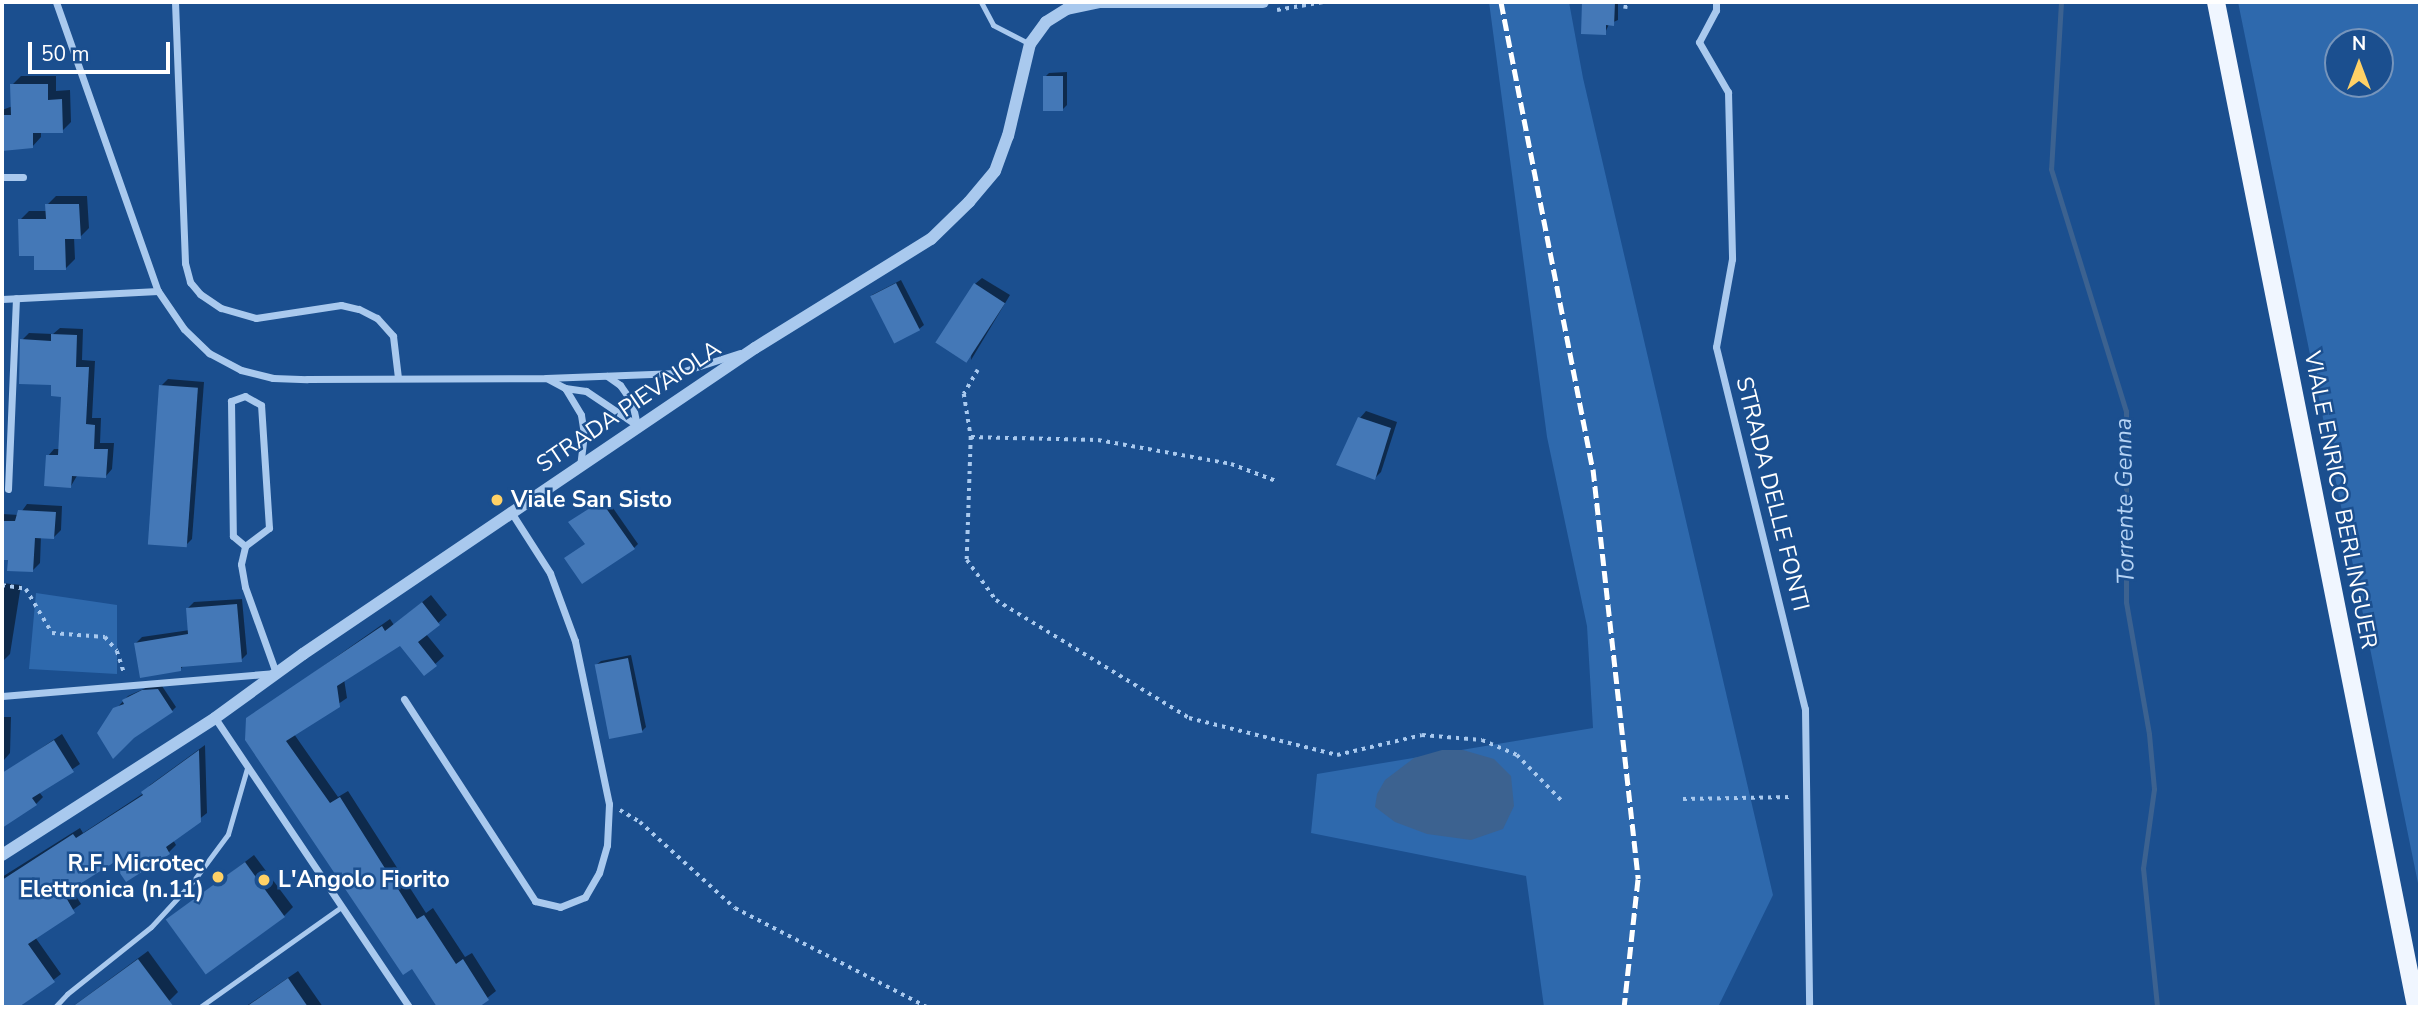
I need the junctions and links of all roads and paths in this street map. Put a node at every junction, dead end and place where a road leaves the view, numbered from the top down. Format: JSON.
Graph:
{"nodes":[{"id":1,"x":56,"y":2,"type":"edge"},
{"id":2,"x":175,"y":2,"type":"edge"},
{"id":3,"x":981,"y":2,"type":"edge"},
{"id":4,"x":1263,"y":2,"type":"edge"},
{"id":5,"x":1323,"y":2,"type":"edge"},
{"id":6,"x":1626,"y":2,"type":"edge"},
{"id":7,"x":1716,"y":2,"type":"edge"},
{"id":8,"x":2216,"y":2,"type":"edge"},
{"id":9,"x":1625,"y":9,"type":"dead end"},
{"id":10,"x":1277,"y":10,"type":"dead end"},
{"id":11,"x":1030,"y":44,"type":"junction"},
{"id":12,"x":2,"y":177,"type":"edge"},
{"id":13,"x":23,"y":177,"type":"dead end"},
{"id":14,"x":158,"y":291,"type":"junction"},
{"id":15,"x":16,"y":298,"type":"junction"},
{"id":16,"x":2,"y":299,"type":"edge"},
{"id":17,"x":755,"y":348,"type":"junction"},
{"id":18,"x":978,"y":370,"type":"dead end"},
{"id":19,"x":607,"y":376,"type":"junction"},
{"id":20,"x":398,"y":378,"type":"junction"},
{"id":21,"x":546,"y":378,"type":"junction"},
{"id":22,"x":565,"y":388,"type":"junction"},
{"id":23,"x":638,"y":426,"type":"junction"},
{"id":24,"x":971,"y":438,"type":"junction"},
{"id":25,"x":580,"y":465,"type":"junction"},
{"id":26,"x":1276,"y":481,"type":"dead end"},
{"id":27,"x":8,"y":489,"type":"dead end"},
{"id":28,"x":511,"y":512,"type":"junction"},
{"id":29,"x":244,"y":545,"type":"junction"},
{"id":30,"x":2,"y":585,"type":"edge"},
{"id":31,"x":276,"y":673,"type":"junction"},
{"id":32,"x":128,"y":685,"type":"junction"},
{"id":33,"x":2,"y":696,"type":"edge"},
{"id":34,"x":404,"y":699,"type":"dead end"},
{"id":35,"x":215,"y":718,"type":"junction"},
{"id":36,"x":247,"y":768,"type":"junction"},
{"id":37,"x":1804,"y":797,"type":"junction"},
{"id":38,"x":1684,"y":799,"type":"dead end"},
{"id":39,"x":1563,"y":802,"type":"dead end"},
{"id":40,"x":609,"y":804,"type":"junction"},
{"id":41,"x":2,"y":855,"type":"edge"},
{"id":42,"x":341,"y":907,"type":"junction"},
{"id":43,"x":55,"y":1007,"type":"edge"},
{"id":44,"x":200,"y":1007,"type":"edge"},
{"id":45,"x":409,"y":1007,"type":"edge"},
{"id":46,"x":927,"y":1007,"type":"edge"},
{"id":47,"x":1808,"y":1007,"type":"edge"},
{"id":48,"x":2416,"y":1007,"type":"edge"}],
"edges":[{"from":1,"to":14,"type":"street"},
{"from":2,"to":20,"type":"street"},
{"from":3,"to":11,"type":"lane"},
{"from":4,"to":11,"type":"street","name":"STRADA PIEVAIOLA"},
{"from":5,"to":10,"type":"path"},
{"from":6,"to":9,"type":"path"},
{"from":7,"to":37,"type":"street","name":"STRADA DELLE FONTI"},
{"from":8,"to":48,"type":"main road","name":"VIALE ENRICO BERLINGUER"},
{"from":11,"to":17,"type":"street","name":"STRADA PIEVAIOLA"},
{"from":12,"to":13,"type":"street"},
{"from":14,"to":15,"type":"street"},
{"from":14,"to":20,"type":"street"},
{"from":15,"to":16,"type":"street"},
{"from":15,"to":27,"type":"street"},
{"from":17,"to":19,"type":"street"},
{"from":17,"to":23,"type":"street","name":"STRADA PIEVAIOLA"},
{"from":18,"to":24,"type":"path"},
{"from":19,"to":21,"type":"street"},
{"from":19,"to":23,"type":"street"},
{"from":20,"to":21,"type":"street"},
{"from":21,"to":22,"type":"street"},
{"from":22,"to":23,"type":"street"},
{"from":22,"to":25,"type":"street"},
{"from":23,"to":25,"type":"street","name":"STRADA PIEVAIOLA"},
{"from":24,"to":26,"type":"path"},
{"from":24,"to":39,"type":"path"},
{"from":25,"to":28,"type":"street","name":"STRADA PIEVAIOLA"},
{"from":28,"to":31,"type":"street"},
{"from":28,"to":40,"type":"street"},
{"from":29,"to":29,"type":"street"},
{"from":29,"to":31,"type":"street"},
{"from":30,"to":32,"type":"path"},
{"from":31,"to":32,"type":"street"},
{"from":31,"to":35,"type":"street"},
{"from":32,"to":33,"type":"street"},
{"from":34,"to":40,"type":"street"},
{"from":35,"to":36,"type":"street"},
{"from":35,"to":41,"type":"street"},
{"from":36,"to":42,"type":"street"},
{"from":36,"to":43,"type":"lane"},
{"from":37,"to":38,"type":"path"},
{"from":37,"to":47,"type":"street","name":"STRADA DELLE FONTI"},
{"from":40,"to":46,"type":"path"},
{"from":42,"to":44,"type":"lane"},
{"from":42,"to":45,"type":"street"}]}
